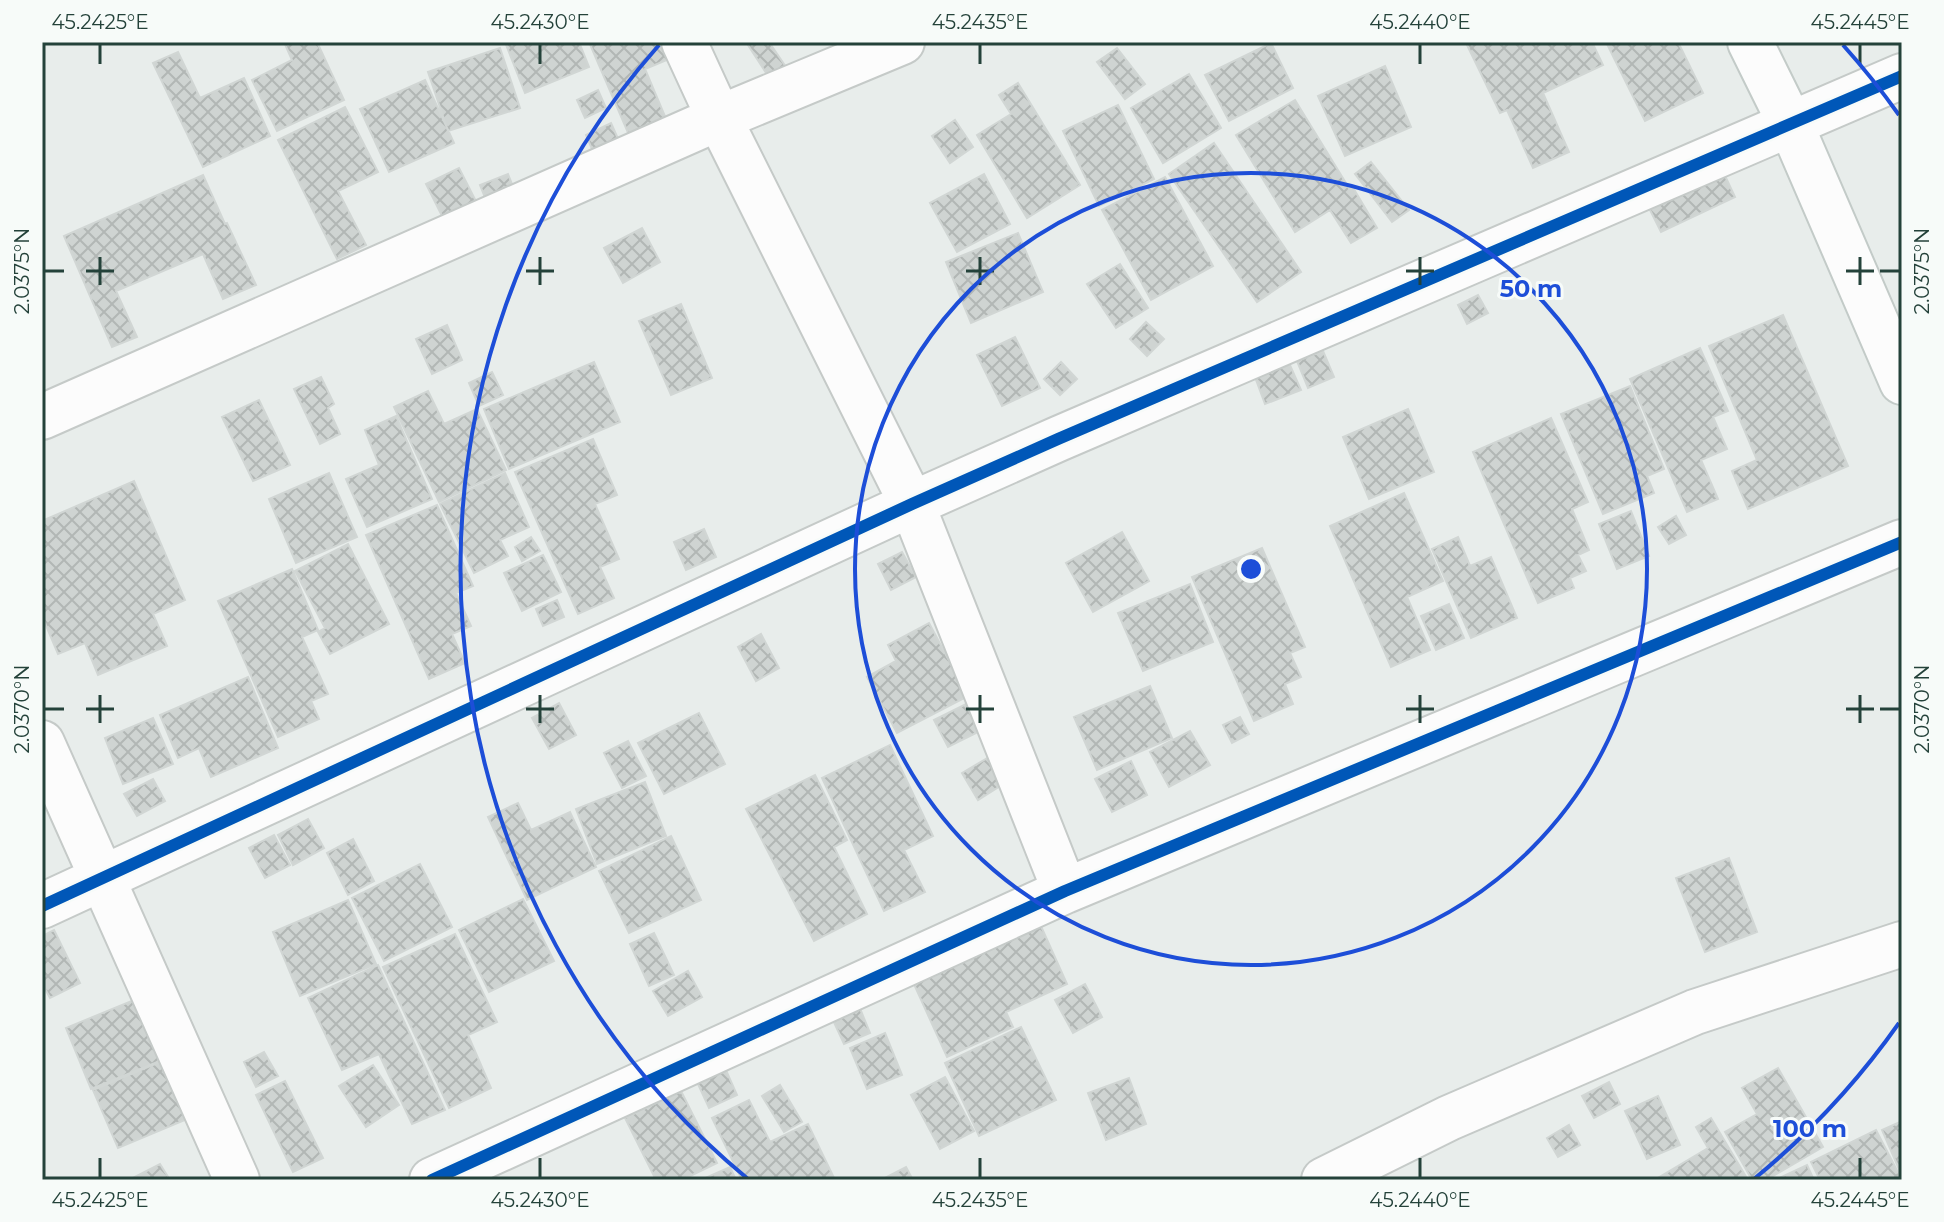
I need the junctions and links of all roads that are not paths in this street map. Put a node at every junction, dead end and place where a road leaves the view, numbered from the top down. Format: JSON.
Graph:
{"nodes":[{"id":1,"x":684,"y":42,"type":"edge"},
{"id":2,"x":902,"y":42,"type":"edge"},
{"id":3,"x":1750,"y":42,"type":"edge"},
{"id":4,"x":1902,"y":76,"type":"edge"},
{"id":5,"x":719,"y":118,"type":"junction"},
{"id":6,"x":1791,"y":125,"type":"junction"},
{"id":7,"x":1902,"y":382,"type":"edge"},
{"id":8,"x":42,"y":417,"type":"edge"},
{"id":9,"x":912,"y":504,"type":"junction"},
{"id":10,"x":1902,"y":542,"type":"edge"},
{"id":11,"x":42,"y":743,"type":"edge"},
{"id":12,"x":102,"y":879,"type":"junction"},
{"id":13,"x":1065,"y":891,"type":"junction"},
{"id":14,"x":42,"y":906,"type":"edge"},
{"id":15,"x":1902,"y":944,"type":"edge"},
{"id":16,"x":237,"y":1180,"type":"edge"},
{"id":17,"x":432,"y":1180,"type":"edge"},
{"id":18,"x":1324,"y":1180,"type":"edge"}],
"edges":[{"from":1,"to":5,"type":"street"},
{"from":2,"to":5,"type":"street"},
{"from":3,"to":6,"type":"street"},
{"from":4,"to":6,"type":"street"},
{"from":5,"to":8,"type":"street"},
{"from":5,"to":9,"type":"street"},
{"from":6,"to":7,"type":"street"},
{"from":6,"to":9,"type":"street"},
{"from":9,"to":12,"type":"street"},
{"from":9,"to":13,"type":"street"},
{"from":10,"to":13,"type":"street"},
{"from":11,"to":12,"type":"street"},
{"from":12,"to":14,"type":"street"},
{"from":12,"to":16,"type":"street"},
{"from":13,"to":17,"type":"street"},
{"from":15,"to":18,"type":"street"}]}
